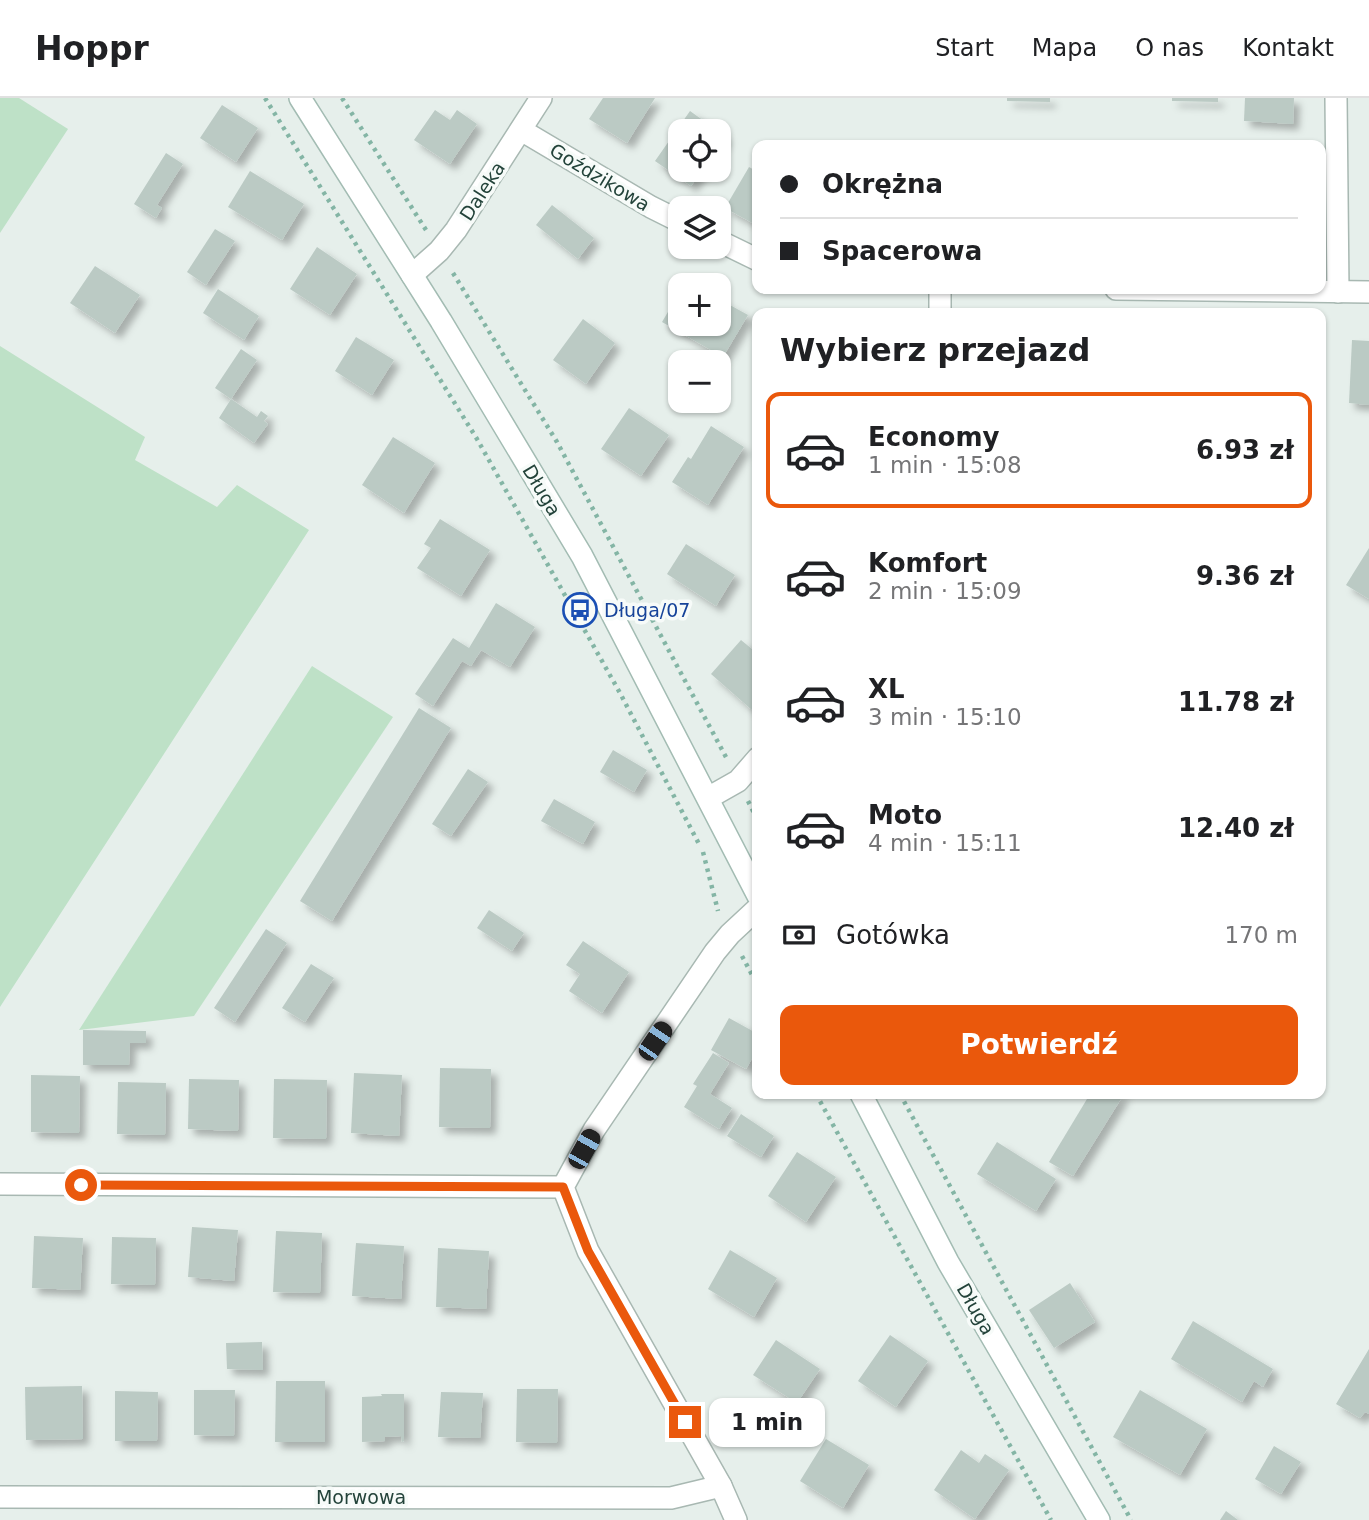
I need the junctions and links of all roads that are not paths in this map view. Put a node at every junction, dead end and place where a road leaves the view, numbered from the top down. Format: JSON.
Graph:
{"nodes":[{"id":1,"x":300,"y":98,"type":"edge"},
{"id":2,"x":541,"y":98,"type":"edge"},
{"id":3,"x":1336,"y":98,"type":"edge"},
{"id":4,"x":521,"y":130,"type":"junction"},
{"id":5,"x":668,"y":216,"type":"edge"},
{"id":6,"x":731,"y":247,"type":"edge"},
{"id":7,"x":752,"y":257,"type":"edge"},
{"id":8,"x":412,"y":275,"type":"junction"},
{"id":9,"x":1326,"y":292,"type":"edge"},
{"id":10,"x":1338,"y":292,"type":"junction"},
{"id":11,"x":1369,"y":292,"type":"edge"},
{"id":12,"x":752,"y":765,"type":"edge"},
{"id":13,"x":708,"y":798,"type":"junction"},
{"id":14,"x":752,"y":884,"type":"edge"},
{"id":15,"x":752,"y":914,"type":"edge"},
{"id":16,"x":864,"y":1099,"type":"edge"},
{"id":17,"x":0,"y":1184,"type":"edge"},
{"id":18,"x":563,"y":1187,"type":"junction"},
{"id":19,"x":721,"y":1486,"type":"junction"},
{"id":20,"x":0,"y":1497,"type":"edge"},
{"id":21,"x":736,"y":1520,"type":"edge"},
{"id":22,"x":1100,"y":1520,"type":"edge"}],
"edges":[{"from":1,"to":8,"type":"street","name":"Długa"},
{"from":2,"to":4,"type":"street","name":"Daleka"},
{"from":3,"to":10,"type":"street"},
{"from":4,"to":5,"type":"street","name":"Goździkowa"},
{"from":4,"to":8,"type":"street","name":"Daleka"},
{"from":6,"to":7,"type":"street"},
{"from":8,"to":13,"type":"street","name":"Długa"},
{"from":9,"to":10,"type":"street"},
{"from":10,"to":11,"type":"street"},
{"from":12,"to":13,"type":"street"},
{"from":13,"to":14,"type":"street","name":"Długa"},
{"from":15,"to":18,"type":"street"},
{"from":16,"to":22,"type":"street","name":"Długa"},
{"from":17,"to":18,"type":"street"},
{"from":18,"to":19,"type":"street"},
{"from":19,"to":20,"type":"street","name":"Morwowa"},
{"from":19,"to":21,"type":"street"}]}
